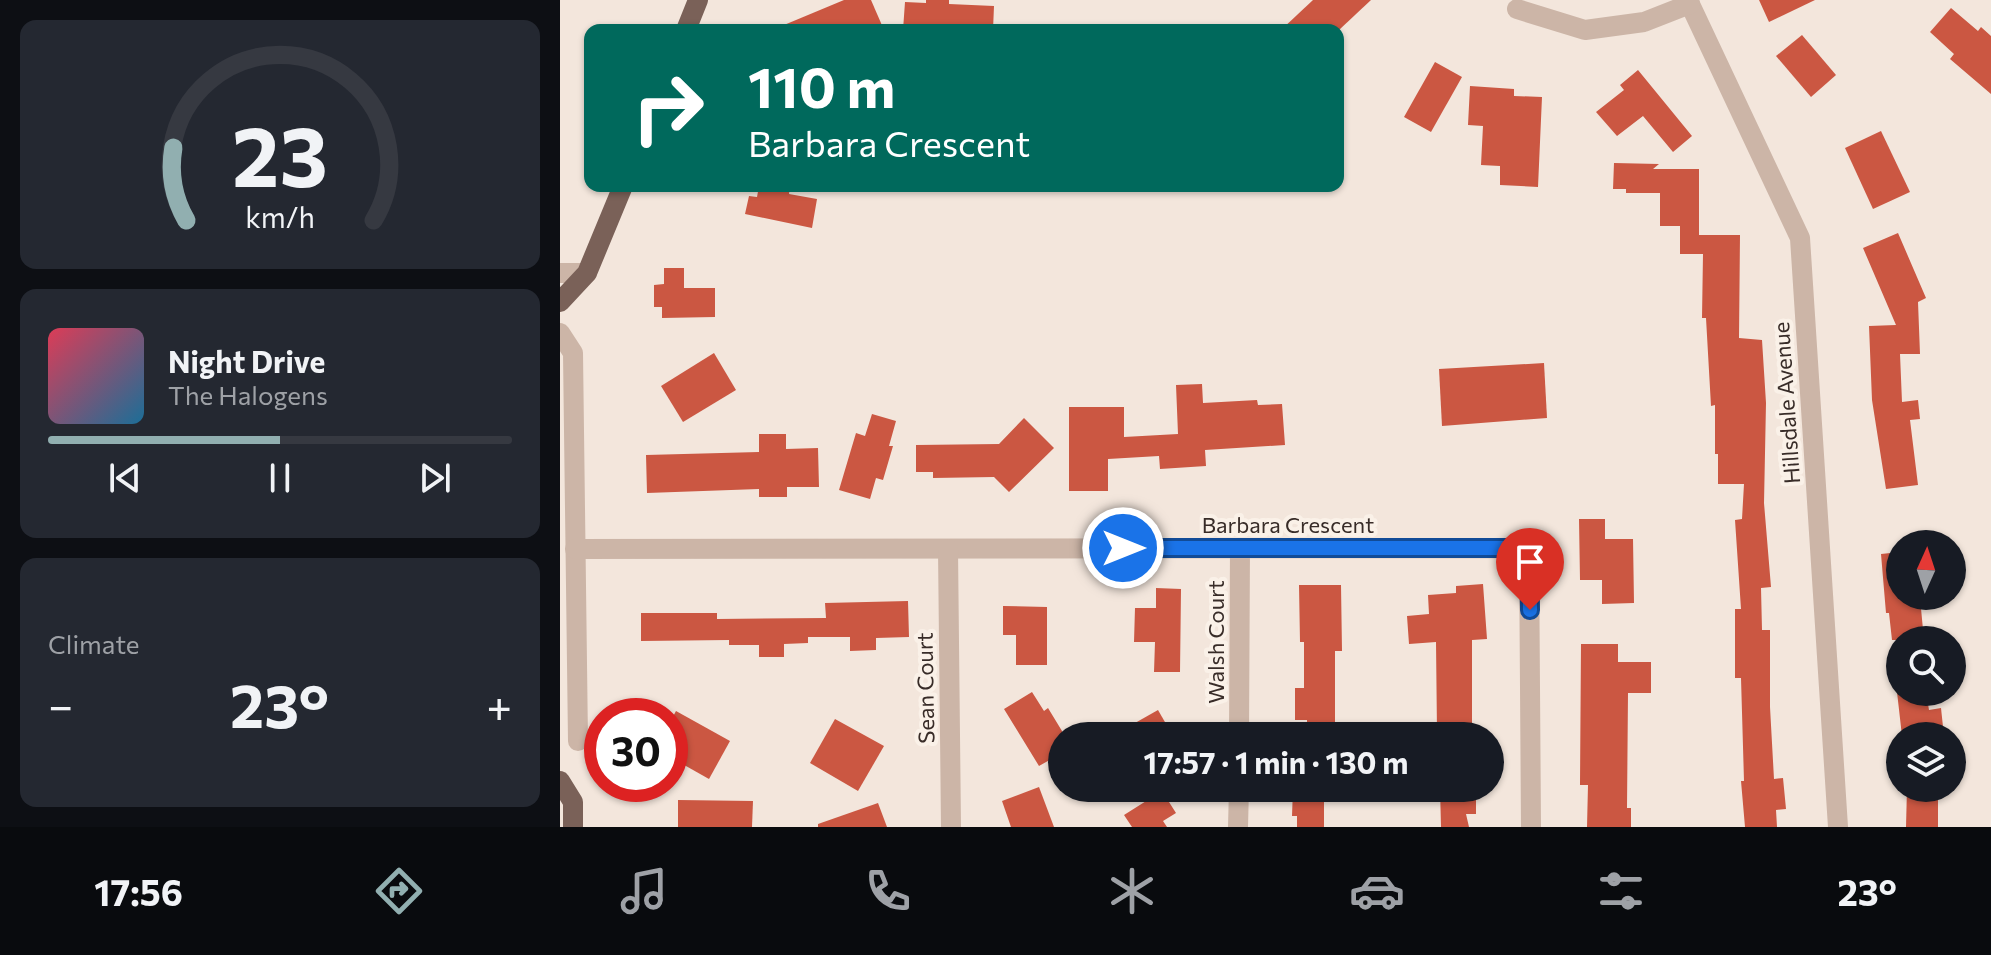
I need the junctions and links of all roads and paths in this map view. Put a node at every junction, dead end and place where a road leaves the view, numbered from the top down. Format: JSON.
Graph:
{"nodes":[{"id":1,"x":698,"y":0,"type":"edge"},
{"id":2,"x":1689,"y":2,"type":"edge"},
{"id":3,"x":1517,"y":9,"type":"dead end"},
{"id":4,"x":688,"y":24,"type":"edge"},
{"id":5,"x":621,"y":192,"type":"edge"},
{"id":6,"x":560,"y":273,"type":"edge"},
{"id":7,"x":587,"y":273,"type":"junction"},
{"id":8,"x":560,"y":302,"type":"edge"},
{"id":9,"x":560,"y":333,"type":"edge"},
{"id":10,"x":1240,"y":548,"type":"junction"},
{"id":11,"x":575,"y":549,"type":"junction"},
{"id":12,"x":948,"y":549,"type":"junction"},
{"id":13,"x":1239,"y":722,"type":"edge"},
{"id":14,"x":578,"y":741,"type":"dead end"},
{"id":15,"x":560,"y":781,"type":"edge"},
{"id":16,"x":1239,"y":802,"type":"edge"},
{"id":17,"x":573,"y":827,"type":"edge"},
{"id":18,"x":951,"y":827,"type":"edge"},
{"id":19,"x":1238,"y":827,"type":"edge"},
{"id":20,"x":1531,"y":827,"type":"edge"},
{"id":21,"x":1838,"y":827,"type":"edge"}],
"edges":[{"from":1,"to":4,"type":"main road"},
{"from":2,"to":3,"type":"street"},
{"from":2,"to":21,"type":"street","name":"Hillsdale Avenue"},
{"from":5,"to":7,"type":"main road"},
{"from":6,"to":7,"type":"street"},
{"from":7,"to":8,"type":"main road"},
{"from":9,"to":11,"type":"street"},
{"from":10,"to":12,"type":"street","name":"Barbara Crescent"},
{"from":10,"to":13,"type":"street","name":"Walsh Court"},
{"from":10,"to":20,"type":"street","name":"Barbara Crescent"},
{"from":11,"to":12,"type":"street","name":"Barbara Crescent"},
{"from":11,"to":14,"type":"street"},
{"from":12,"to":18,"type":"street","name":"Sean Court"},
{"from":15,"to":17,"type":"main road"},
{"from":16,"to":19,"type":"street"}]}
